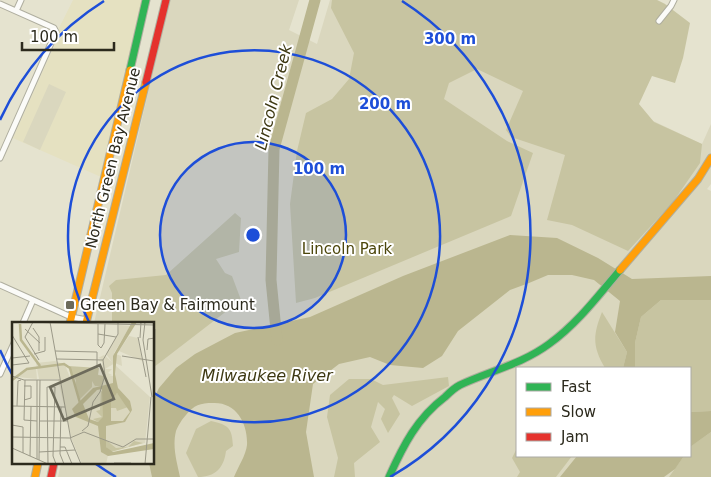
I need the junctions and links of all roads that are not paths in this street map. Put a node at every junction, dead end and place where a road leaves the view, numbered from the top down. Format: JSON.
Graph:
{"nodes":[{"id":1,"x":21,"y":0,"type":"edge"},
{"id":2,"x":146,"y":0,"type":"edge"},
{"id":3,"x":166,"y":0,"type":"edge"},
{"id":4,"x":674,"y":0,"type":"edge"},
{"id":5,"x":0,"y":4,"type":"edge"},
{"id":6,"x":16,"y":11,"type":"junction"},
{"id":7,"x":659,"y":21,"type":"dead end"},
{"id":8,"x":0,"y":158,"type":"edge"},
{"id":9,"x":711,"y":158,"type":"edge"},
{"id":10,"x":0,"y":285,"type":"edge"},
{"id":11,"x":33,"y":300,"type":"junction"},
{"id":12,"x":70,"y":320,"type":"edge"},
{"id":13,"x":23,"y":322,"type":"edge"},
{"id":14,"x":87,"y":322,"type":"edge"},
{"id":15,"x":12,"y":347,"type":"edge"},
{"id":16,"x":0,"y":374,"type":"edge"},
{"id":17,"x":38,"y":464,"type":"edge"},
{"id":18,"x":54,"y":464,"type":"edge"},
{"id":19,"x":35,"y":477,"type":"edge"},
{"id":20,"x":51,"y":477,"type":"edge"},
{"id":21,"x":389,"y":477,"type":"edge"}],
"edges":[{"from":1,"to":6,"type":"street"},
{"from":2,"to":12,"type":"main road","name":"North Green Bay Avenue"},
{"from":3,"to":14,"type":"main road","name":"North Green Bay Avenue"},
{"from":4,"to":7,"type":"street"},
{"from":5,"to":6,"type":"street"},
{"from":6,"to":8,"type":"street"},
{"from":9,"to":21,"type":"main road"},
{"from":10,"to":11,"type":"street"},
{"from":11,"to":12,"type":"street"},
{"from":11,"to":13,"type":"street"},
{"from":12,"to":14,"type":"street"},
{"from":15,"to":16,"type":"street"},
{"from":17,"to":19,"type":"main road"},
{"from":18,"to":20,"type":"main road"}]}
